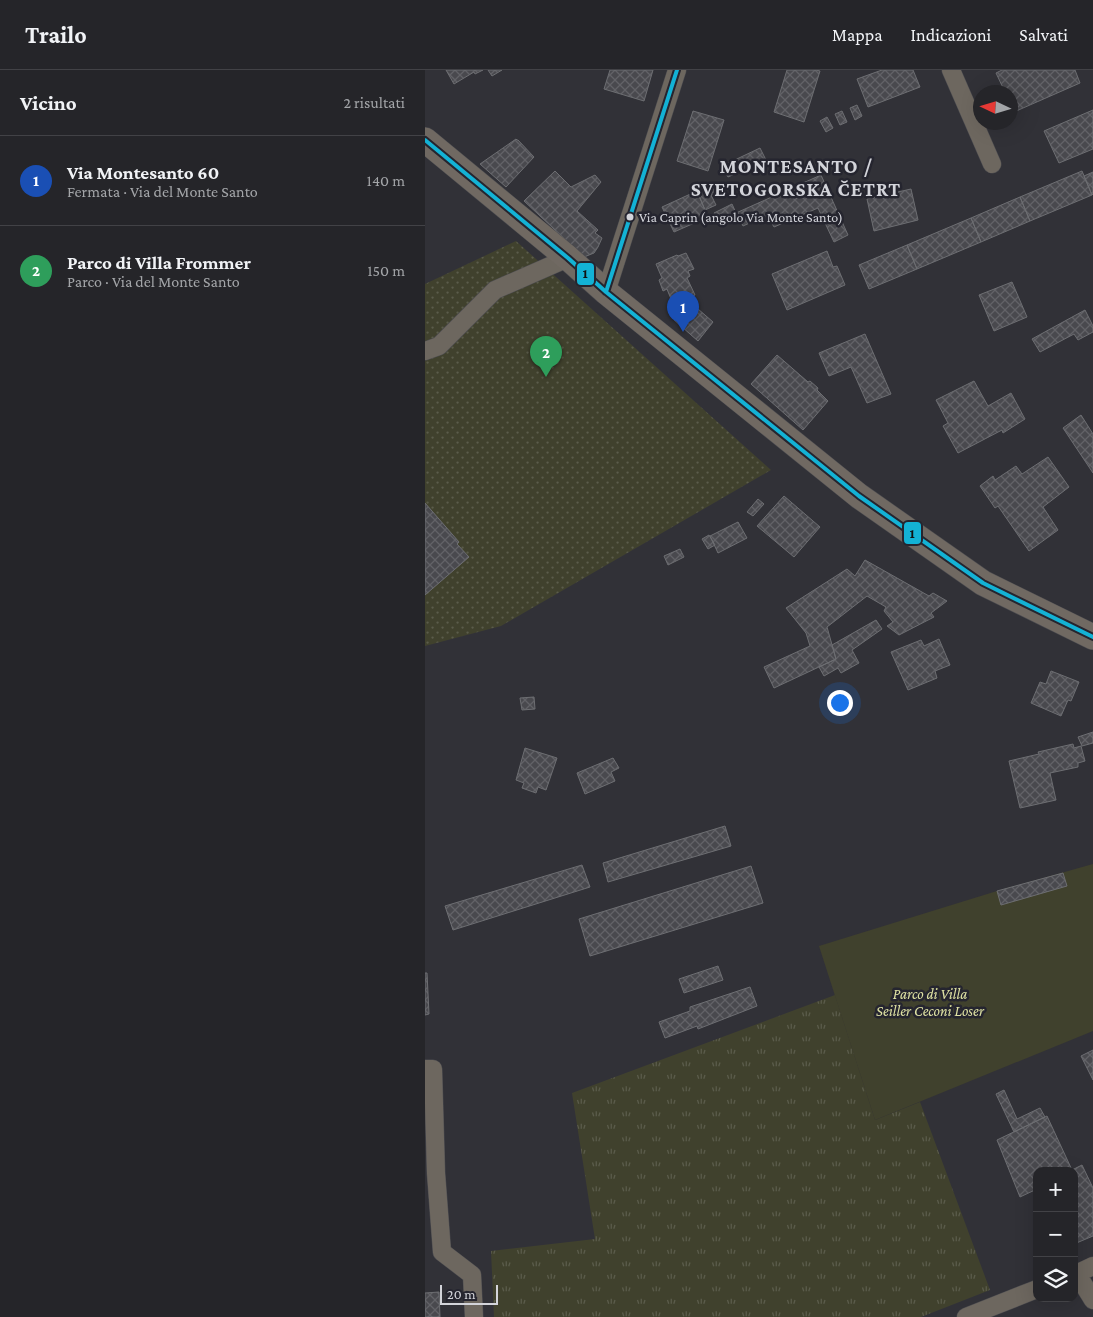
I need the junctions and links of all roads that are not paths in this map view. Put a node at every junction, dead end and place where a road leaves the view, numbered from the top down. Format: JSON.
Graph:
{"nodes":[{"id":1,"x":677,"y":70,"type":"edge"},
{"id":2,"x":951,"y":70,"type":"edge"},
{"id":3,"x":425,"y":140,"type":"edge"},
{"id":4,"x":992,"y":164,"type":"dead end"},
{"id":5,"x":568,"y":258,"type":"junction"},
{"id":6,"x":606,"y":292,"type":"junction"},
{"id":7,"x":425,"y":351,"type":"edge"},
{"id":8,"x":1093,"y":637,"type":"edge"},
{"id":9,"x":425,"y":1069,"type":"edge"},
{"id":10,"x":430,"y":1173,"type":"edge"},
{"id":11,"x":1093,"y":1266,"type":"edge"},
{"id":12,"x":1078,"y":1273,"type":"edge"},
{"id":13,"x":1078,"y":1278,"type":"edge"},
{"id":14,"x":1033,"y":1291,"type":"edge"},
{"id":15,"x":1093,"y":1300,"type":"edge"},
{"id":16,"x":474,"y":1317,"type":"edge"},
{"id":17,"x":967,"y":1317,"type":"edge"}],
"edges":[{"from":1,"to":6,"type":"street"},
{"from":2,"to":4,"type":"street"},
{"from":3,"to":5,"type":"main road"},
{"from":5,"to":6,"type":"main road"},
{"from":5,"to":7,"type":"street"},
{"from":6,"to":8,"type":"main road"},
{"from":9,"to":10,"type":"street"},
{"from":10,"to":16,"type":"street"},
{"from":11,"to":12,"type":"street"},
{"from":13,"to":15,"type":"street"},
{"from":14,"to":17,"type":"street"}]}
